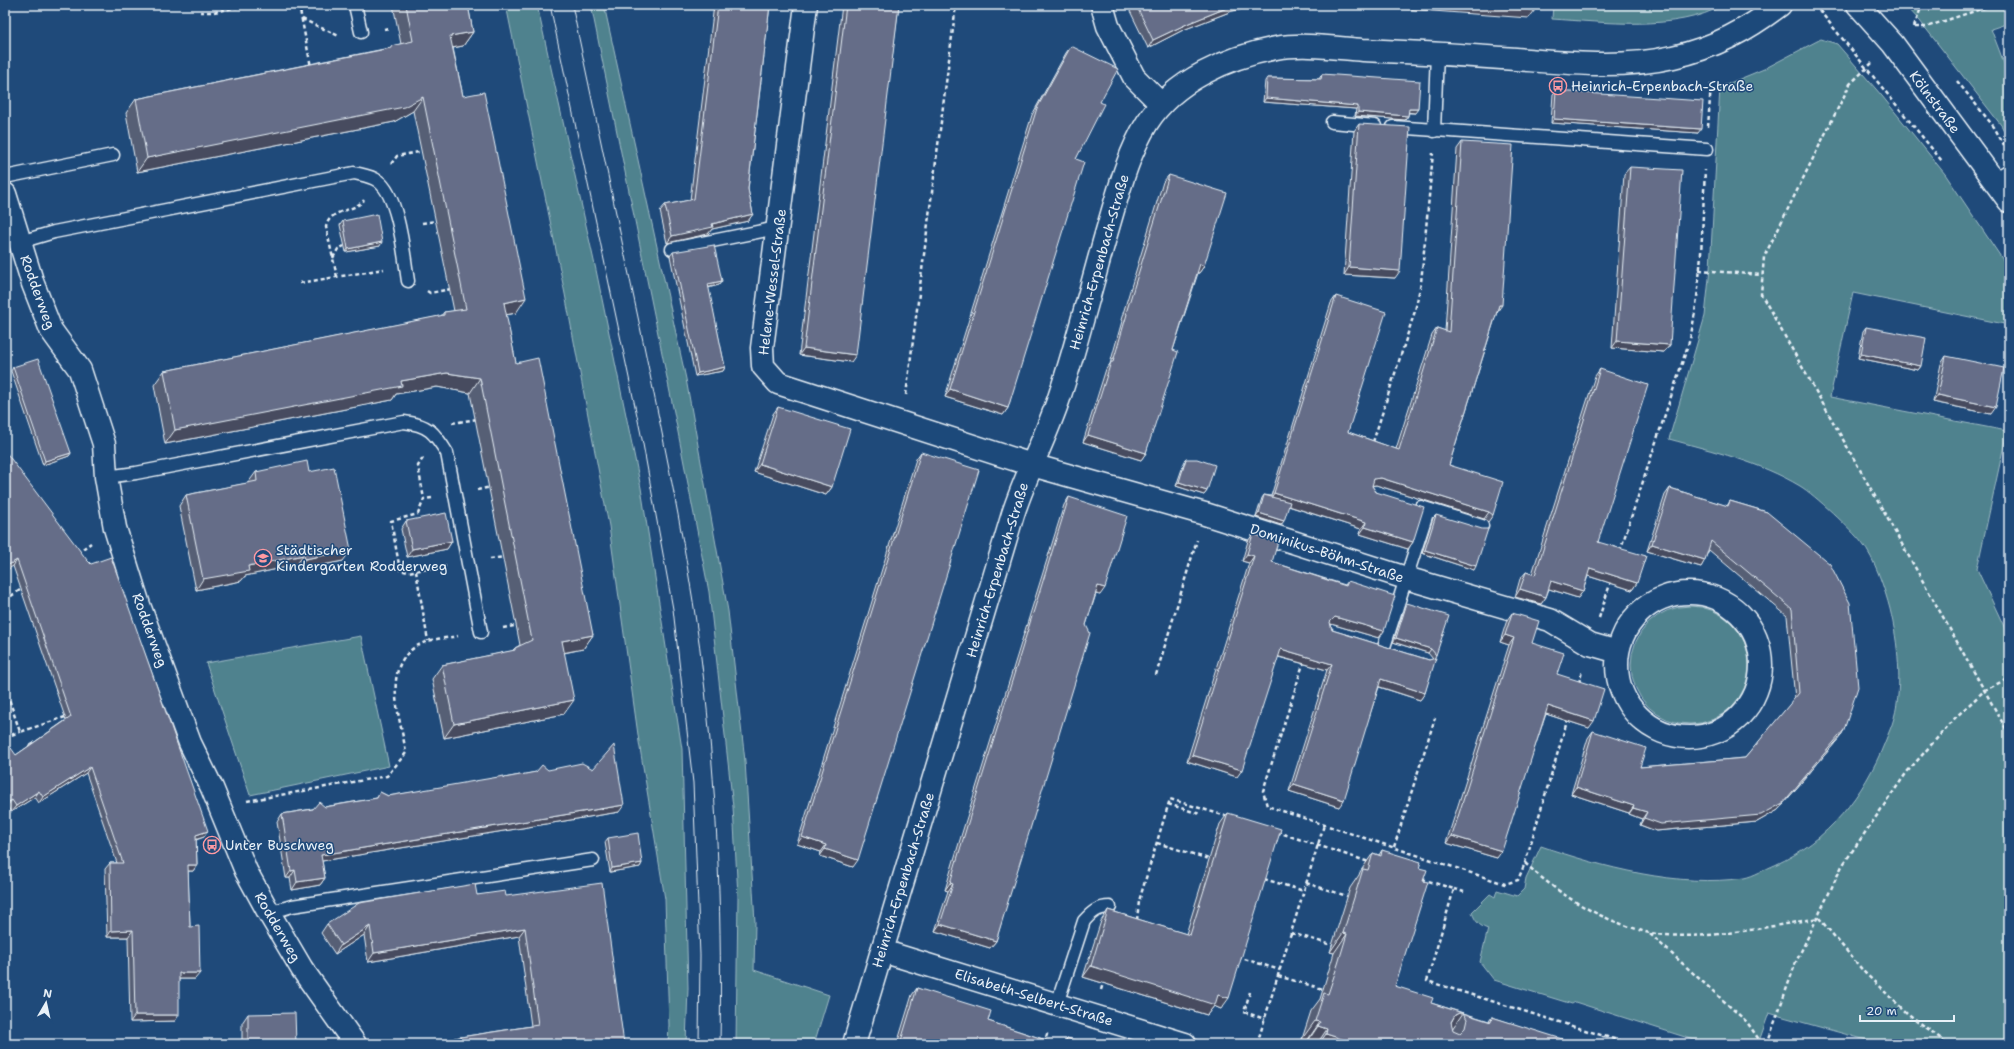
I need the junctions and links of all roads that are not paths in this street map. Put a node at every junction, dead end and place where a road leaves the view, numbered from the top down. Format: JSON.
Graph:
{"nodes":[{"id":1,"x":356,"y":5,"type":"edge"},
{"id":2,"x":806,"y":5,"type":"edge"},
{"id":3,"x":1102,"y":5,"type":"edge"},
{"id":4,"x":1780,"y":5,"type":"edge"},
{"id":5,"x":1858,"y":5,"type":"edge"},
{"id":6,"x":361,"y":32,"type":"dead end"},
{"id":7,"x":1437,"y":53,"type":"junction"},
{"id":8,"x":1161,"y":104,"type":"junction"},
{"id":9,"x":1332,"y":122,"type":"dead end"},
{"id":10,"x":1434,"y":131,"type":"junction"},
{"id":11,"x":1706,"y":149,"type":"road end"},
{"id":12,"x":113,"y":155,"type":"dead end"},
{"id":13,"x":2001,"y":175,"type":"edge"},
{"id":14,"x":5,"y":177,"type":"edge"},
{"id":15,"x":5,"y":194,"type":"edge"},
{"id":16,"x":2009,"y":201,"type":"edge"},
{"id":17,"x":777,"y":228,"type":"junction"},
{"id":18,"x":20,"y":242,"type":"junction"},
{"id":19,"x":672,"y":249,"type":"edge"},
{"id":20,"x":408,"y":281,"type":"dead end"},
{"id":21,"x":1032,"y":465,"type":"junction"},
{"id":22,"x":106,"y":477,"type":"junction"},
{"id":23,"x":1408,"y":503,"type":"edge"},
{"id":24,"x":1428,"y":510,"type":"junction"},
{"id":25,"x":1482,"y":526,"type":"dead end"},
{"id":26,"x":1406,"y":578,"type":"junction"},
{"id":27,"x":1330,"y":626,"type":"edge"},
{"id":28,"x":481,"y":632,"type":"road end"},
{"id":29,"x":1384,"y":647,"type":"junction"},
{"id":30,"x":1398,"y":651,"type":"edge"},
{"id":31,"x":1618,"y":652,"type":"junction"},
{"id":32,"x":593,"y":860,"type":"dead end"},
{"id":33,"x":1110,"y":907,"type":"dead end"},
{"id":34,"x":269,"y":913,"type":"junction"},
{"id":35,"x":882,"y":951,"type":"junction"},
{"id":36,"x":1057,"y":1004,"type":"junction"},
{"id":37,"x":355,"y":1044,"type":"edge"},
{"id":38,"x":854,"y":1044,"type":"edge"},
{"id":39,"x":1185,"y":1044,"type":"edge"}],
"edges":[{"from":1,"to":6,"type":"lane"},
{"from":2,"to":17,"type":"street","name":"Helene-Wessel-Straße"},
{"from":3,"to":8,"type":"street"},
{"from":4,"to":7,"type":"street","name":"Heinrich-Erpenbach-Straße"},
{"from":5,"to":13,"type":"street","name":"Kölnstraße"},
{"from":7,"to":8,"type":"street","name":"Heinrich-Erpenbach-Straße"},
{"from":7,"to":10,"type":"lane"},
{"from":8,"to":21,"type":"street","name":"Heinrich-Erpenbach-Straße"},
{"from":9,"to":10,"type":"lane"},
{"from":10,"to":11,"type":"lane"},
{"from":12,"to":14,"type":"lane"},
{"from":13,"to":16,"type":"street","name":"Kölnstraße"},
{"from":15,"to":18,"type":"street","name":"Rodderweg"},
{"from":17,"to":19,"type":"lane"},
{"from":17,"to":21,"type":"street","name":"Helene-Wessel-Straße"},
{"from":18,"to":20,"type":"lane"},
{"from":18,"to":22,"type":"street","name":"Rodderweg"},
{"from":21,"to":26,"type":"street","name":"Dominikus-Böhm-Straße"},
{"from":21,"to":35,"type":"street","name":"Heinrich-Erpenbach-Straße"},
{"from":22,"to":28,"type":"lane"},
{"from":22,"to":34,"type":"street","name":"Rodderweg"},
{"from":23,"to":24,"type":"lane"},
{"from":24,"to":25,"type":"lane"},
{"from":24,"to":26,"type":"lane"},
{"from":26,"to":29,"type":"lane"},
{"from":26,"to":31,"type":"street","name":"Dominikus-Böhm-Straße"},
{"from":27,"to":29,"type":"lane"},
{"from":29,"to":30,"type":"lane"},
{"from":31,"to":31,"type":"street"},
{"from":32,"to":34,"type":"lane"},
{"from":33,"to":36,"type":"lane"},
{"from":34,"to":37,"type":"street","name":"Rodderweg"},
{"from":35,"to":36,"type":"street","name":"Elisabeth-Selbert-Straße"},
{"from":35,"to":38,"type":"street","name":"Heinrich-Erpenbach-Straße"},
{"from":36,"to":39,"type":"street","name":"Elisabeth-Selbert-Straße"}]}
